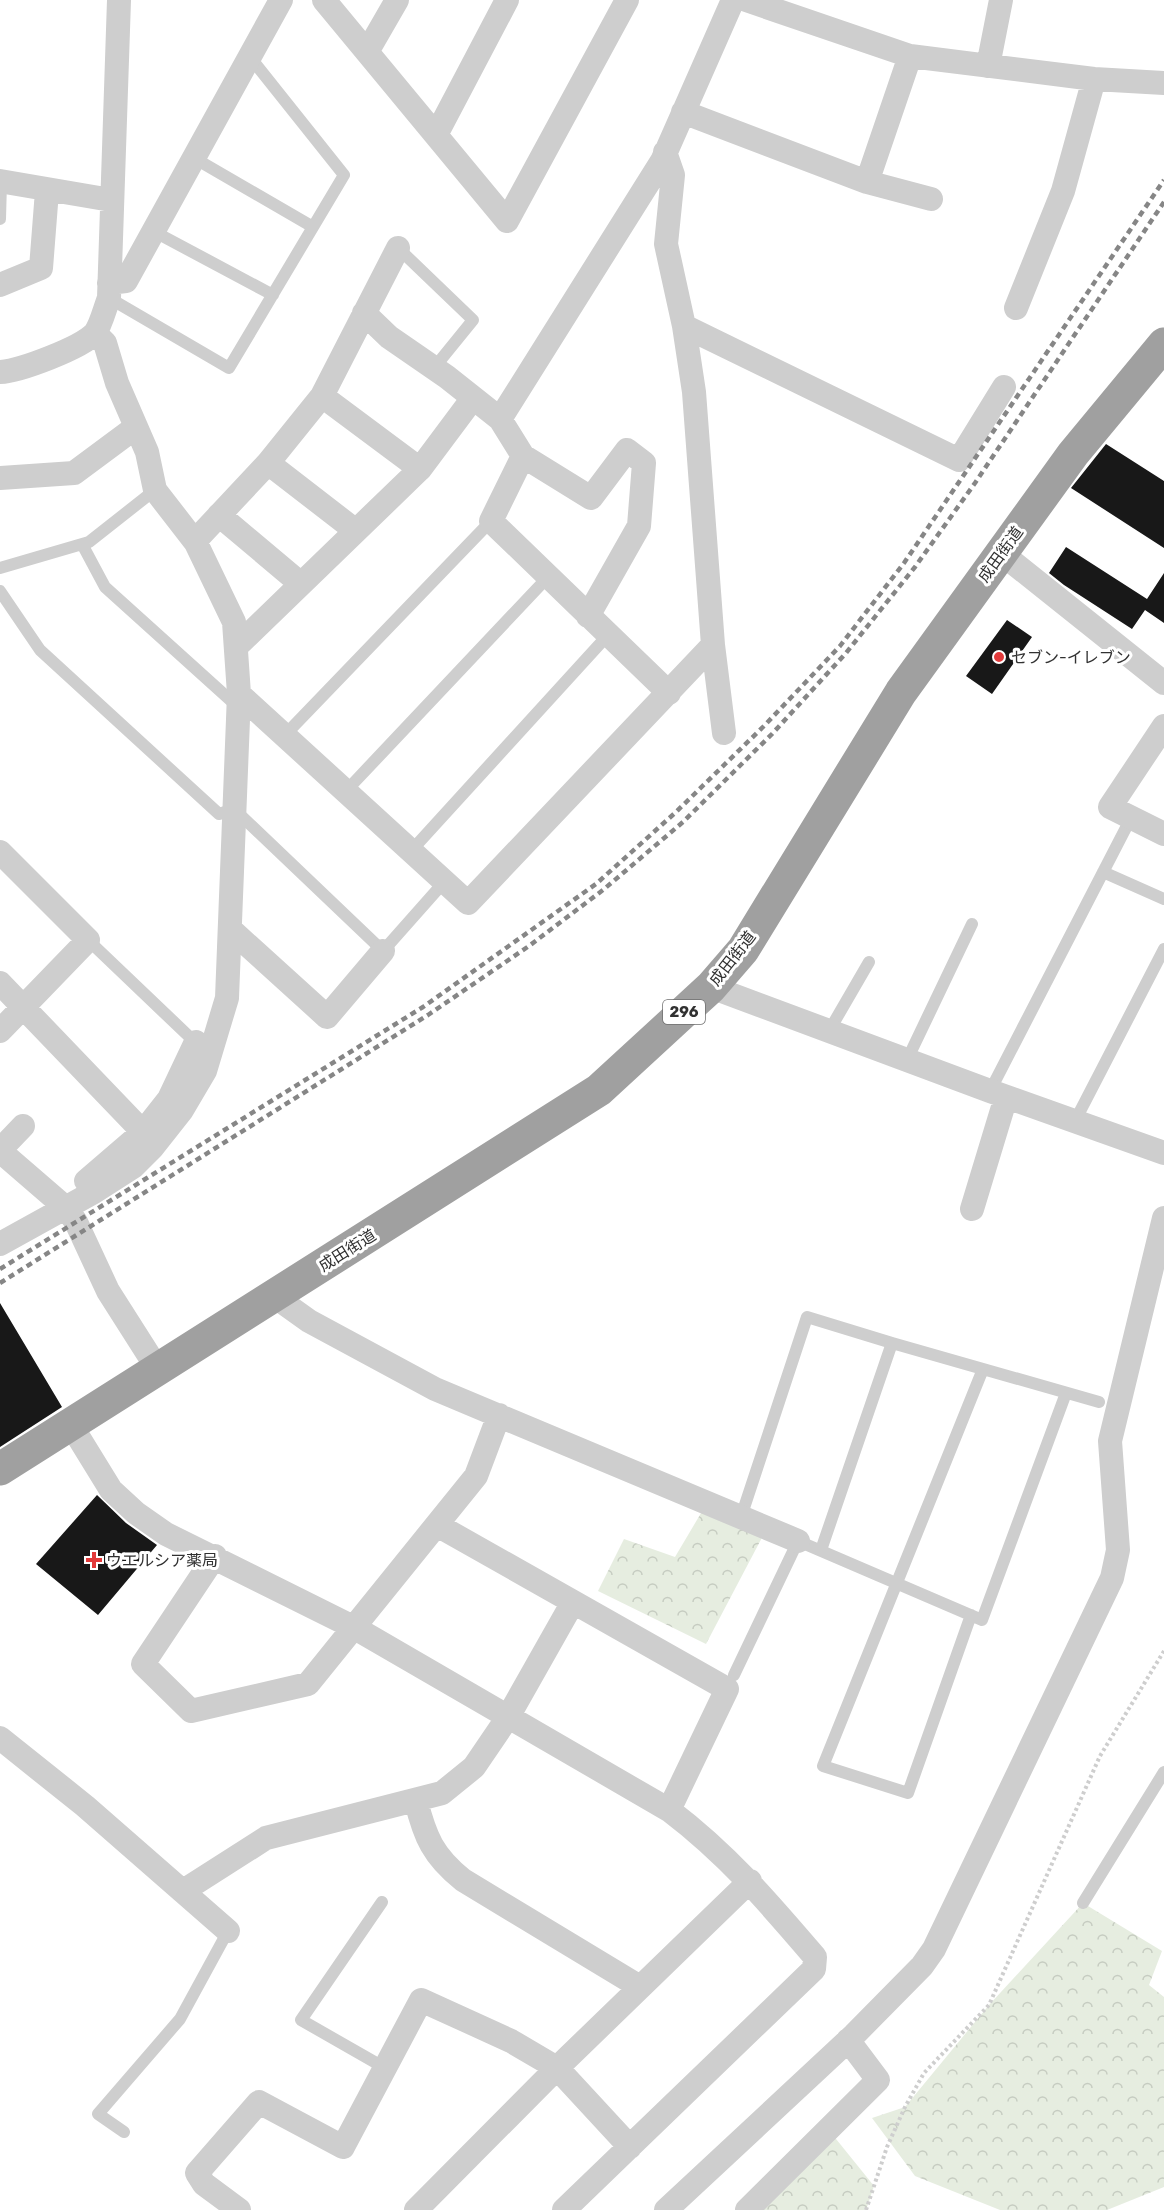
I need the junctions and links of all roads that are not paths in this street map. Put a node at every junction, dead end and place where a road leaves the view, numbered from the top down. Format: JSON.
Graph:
{"nodes":[{"id":1,"x":119,"y":0,"type":"edge"},
{"id":2,"x":281,"y":0,"type":"edge"},
{"id":3,"x":324,"y":0,"type":"edge"},
{"id":4,"x":397,"y":0,"type":"edge"},
{"id":5,"x":507,"y":0,"type":"edge"},
{"id":6,"x":627,"y":0,"type":"edge"},
{"id":7,"x":733,"y":0,"type":"edge"},
{"id":8,"x":746,"y":0,"type":"edge"},
{"id":9,"x":1001,"y":0,"type":"edge"},
{"id":10,"x":367,"y":52,"type":"junction"},
{"id":11,"x":910,"y":56,"type":"junction"},
{"id":12,"x":250,"y":57,"type":"junction"},
{"id":13,"x":988,"y":66,"type":"junction"},
{"id":14,"x":1095,"y":79,"type":"junction"},
{"id":15,"x":1164,"y":83,"type":"edge"},
{"id":16,"x":683,"y":112,"type":"junction"},
{"id":17,"x":436,"y":135,"type":"junction"},
{"id":18,"x":665,"y":152,"type":"junction"},
{"id":19,"x":194,"y":158,"type":"junction"},
{"id":20,"x":0,"y":182,"type":"edge"},
{"id":21,"x":867,"y":182,"type":"junction"},
{"id":22,"x":47,"y":191,"type":"junction"},
{"id":23,"x":930,"y":199,"type":"dead end"},
{"id":24,"x":111,"y":200,"type":"junction"},
{"id":25,"x":0,"y":219,"type":"edge"},
{"id":26,"x":313,"y":228,"type":"junction"},
{"id":27,"x":153,"y":231,"type":"junction"},
{"id":28,"x":398,"y":248,"type":"joint"},
{"id":29,"x":0,"y":285,"type":"edge"},
{"id":30,"x":109,"y":290,"type":"junction"},
{"id":31,"x":273,"y":295,"type":"junction"},
{"id":32,"x":1016,"y":308,"type":"dead end"},
{"id":33,"x":364,"y":313,"type":"junction"},
{"id":34,"x":684,"y":326,"type":"junction"},
{"id":35,"x":95,"y":333,"type":"junction"},
{"id":36,"x":1164,"y":344,"type":"edge"},
{"id":37,"x":434,"y":368,"type":"junction"},
{"id":38,"x":0,"y":372,"type":"edge"},
{"id":39,"x":1004,"y":387,"type":"dead end"},
{"id":40,"x":322,"y":396,"type":"junction"},
{"id":41,"x":473,"y":398,"type":"junction"},
{"id":42,"x":500,"y":419,"type":"junction"},
{"id":43,"x":136,"y":427,"type":"junction"},
{"id":44,"x":523,"y":456,"type":"junction"},
{"id":45,"x":268,"y":463,"type":"junction"},
{"id":46,"x":420,"y":469,"type":"junction"},
{"id":47,"x":0,"y":478,"type":"edge"},
{"id":48,"x":155,"y":490,"type":"junction"},
{"id":49,"x":219,"y":515,"type":"junction"},
{"id":50,"x":491,"y":521,"type":"junction"},
{"id":51,"x":356,"y":531,"type":"junction"},
{"id":52,"x":195,"y":541,"type":"junction"},
{"id":53,"x":82,"y":544,"type":"junction"},
{"id":54,"x":1001,"y":553,"type":"junction"},
{"id":55,"x":0,"y":568,"type":"edge"},
{"id":56,"x":548,"y":577,"type":"junction"},
{"id":57,"x":301,"y":584,"type":"junction"},
{"id":58,"x":0,"y":591,"type":"edge"},
{"id":59,"x":588,"y":616,"type":"junction"},
{"id":60,"x":608,"y":635,"type":"junction"},
{"id":61,"x":713,"y":645,"type":"junction"},
{"id":62,"x":236,"y":647,"type":"junction"},
{"id":63,"x":1164,"y":683,"type":"edge"},
{"id":64,"x":669,"y":693,"type":"junction"},
{"id":65,"x":238,"y":700,"type":"junction"},
{"id":66,"x":1164,"y":726,"type":"edge"},
{"id":67,"x":724,"y":733,"type":"dead end"},
{"id":68,"x":284,"y":736,"type":"junction"},
{"id":69,"x":345,"y":791,"type":"junction"},
{"id":70,"x":234,"y":809,"type":"junction"},
{"id":71,"x":1131,"y":818,"type":"junction"},
{"id":72,"x":1164,"y":834,"type":"edge"},
{"id":73,"x":411,"y":851,"type":"junction"},
{"id":74,"x":0,"y":852,"type":"edge"},
{"id":75,"x":1103,"y":872,"type":"junction"},
{"id":76,"x":445,"y":881,"type":"junction"},
{"id":77,"x":1164,"y":899,"type":"edge"},
{"id":78,"x":972,"y":924,"type":"dead end"},
{"id":79,"x":230,"y":929,"type":"junction"},
{"id":80,"x":88,"y":940,"type":"junction"},
{"id":81,"x":1164,"y":949,"type":"edge"},
{"id":82,"x":383,"y":951,"type":"junction"},
{"id":83,"x":868,"y":962,"type":"dead end"},
{"id":84,"x":0,"y":984,"type":"edge"},
{"id":85,"x":711,"y":987,"type":"junction"},
{"id":86,"x":24,"y":1007,"type":"junction"},
{"id":87,"x":0,"y":1031,"type":"edge"},
{"id":88,"x":829,"y":1031,"type":"junction"},
{"id":89,"x":203,"y":1049,"type":"junction"},
{"id":90,"x":907,"y":1060,"type":"junction"},
{"id":91,"x":998,"y":1094,"type":"junction"},
{"id":92,"x":1075,"y":1121,"type":"junction"},
{"id":93,"x":23,"y":1126,"type":"dead end"},
{"id":94,"x":143,"y":1132,"type":"junction"},
{"id":95,"x":0,"y":1150,"type":"edge"},
{"id":96,"x":1164,"y":1153,"type":"edge"},
{"id":97,"x":72,"y":1204,"type":"junction"},
{"id":98,"x":972,"y":1209,"type":"dead end"},
{"id":99,"x":1164,"y":1218,"type":"edge"},
{"id":100,"x":0,"y":1244,"type":"edge"},
{"id":101,"x":274,"y":1296,"type":"junction"},
{"id":102,"x":892,"y":1343,"type":"junction"},
{"id":103,"x":157,"y":1368,"type":"junction"},
{"id":104,"x":983,"y":1369,"type":"junction"},
{"id":105,"x":1066,"y":1393,"type":"junction"},
{"id":106,"x":1099,"y":1402,"type":"dead end"},
{"id":107,"x":499,"y":1415,"type":"junction"},
{"id":108,"x":71,"y":1425,"type":"junction"},
{"id":109,"x":0,"y":1469,"type":"edge"},
{"id":110,"x":741,"y":1517,"type":"junction"},
{"id":111,"x":437,"y":1525,"type":"junction"},
{"id":112,"x":798,"y":1541,"type":"junction"},
{"id":113,"x":821,"y":1550,"type":"junction"},
{"id":114,"x":215,"y":1556,"type":"junction"},
{"id":115,"x":897,"y":1583,"type":"junction"},
{"id":116,"x":573,"y":1602,"type":"junction"},
{"id":117,"x":971,"y":1615,"type":"junction"},
{"id":118,"x":355,"y":1628,"type":"junction"},
{"id":119,"x":734,"y":1676,"type":"dead end"},
{"id":120,"x":508,"y":1717,"type":"junction"},
{"id":121,"x":0,"y":1738,"type":"edge"},
{"id":122,"x":1164,"y":1772,"type":"edge"},
{"id":123,"x":416,"y":1801,"type":"junction"},
{"id":124,"x":669,"y":1810,"type":"junction"},
{"id":125,"x":750,"y":1881,"type":"junction"},
{"id":126,"x":183,"y":1891,"type":"junction"},
{"id":127,"x":382,"y":1902,"type":"dead end"},
{"id":128,"x":1083,"y":1904,"type":"dead end"},
{"id":129,"x":228,"y":1930,"type":"joint"},
{"id":130,"x":640,"y":1987,"type":"junction"},
{"id":131,"x":848,"y":2040,"type":"junction"},
{"id":132,"x":385,"y":2068,"type":"junction"},
{"id":133,"x":557,"y":2068,"type":"junction"},
{"id":134,"x":124,"y":2132,"type":"dead end"},
{"id":135,"x":630,"y":2147,"type":"junction"},
{"id":136,"x":751,"y":2209,"type":"edge"},
{"id":137,"x":240,"y":2210,"type":"edge"},
{"id":138,"x":416,"y":2210,"type":"edge"},
{"id":139,"x":564,"y":2210,"type":"edge"},
{"id":140,"x":666,"y":2210,"type":"edge"}],
"edges":[{"from":1,"to":24,"type":"street"},
{"from":2,"to":12,"type":"street"},
{"from":3,"to":10,"type":"street"},
{"from":4,"to":10,"type":"street"},
{"from":5,"to":17,"type":"street"},
{"from":6,"to":17,"type":"street"},
{"from":7,"to":16,"type":"street"},
{"from":8,"to":11,"type":"street"},
{"from":9,"to":13,"type":"street"},
{"from":10,"to":17,"type":"street"},
{"from":11,"to":13,"type":"street"},
{"from":11,"to":21,"type":"street"},
{"from":12,"to":19,"type":"street"},
{"from":12,"to":26,"type":"lane"},
{"from":13,"to":14,"type":"street"},
{"from":14,"to":15,"type":"street"},
{"from":14,"to":32,"type":"street"},
{"from":16,"to":18,"type":"street"},
{"from":16,"to":21,"type":"street"},
{"from":18,"to":34,"type":"street"},
{"from":18,"to":42,"type":"street"},
{"from":19,"to":26,"type":"lane"},
{"from":19,"to":27,"type":"street"},
{"from":20,"to":22,"type":"street"},
{"from":20,"to":25,"type":"lane"},
{"from":21,"to":23,"type":"street"},
{"from":22,"to":24,"type":"street"},
{"from":22,"to":29,"type":"street"},
{"from":24,"to":30,"type":"street"},
{"from":26,"to":31,"type":"lane"},
{"from":27,"to":30,"type":"street"},
{"from":27,"to":31,"type":"lane"},
{"from":28,"to":33,"type":"street"},
{"from":28,"to":37,"type":"lane"},
{"from":30,"to":31,"type":"lane"},
{"from":30,"to":35,"type":"street"},
{"from":33,"to":37,"type":"street"},
{"from":33,"to":40,"type":"street"},
{"from":34,"to":39,"type":"street"},
{"from":34,"to":61,"type":"street"},
{"from":35,"to":38,"type":"street"},
{"from":35,"to":43,"type":"street"},
{"from":36,"to":54,"type":"highway","name":"成田街道","number":"296"},
{"from":37,"to":41,"type":"street"},
{"from":40,"to":45,"type":"street"},
{"from":40,"to":46,"type":"street"},
{"from":41,"to":42,"type":"street"},
{"from":41,"to":46,"type":"street"},
{"from":42,"to":44,"type":"street"},
{"from":43,"to":47,"type":"street"},
{"from":43,"to":48,"type":"street"},
{"from":44,"to":50,"type":"street"},
{"from":44,"to":59,"type":"street"},
{"from":45,"to":49,"type":"street"},
{"from":45,"to":51,"type":"street"},
{"from":46,"to":51,"type":"street"},
{"from":48,"to":52,"type":"street"},
{"from":48,"to":53,"type":"lane"},
{"from":49,"to":52,"type":"street"},
{"from":49,"to":57,"type":"street"},
{"from":50,"to":56,"type":"street"},
{"from":50,"to":68,"type":"lane"},
{"from":51,"to":57,"type":"street"},
{"from":52,"to":62,"type":"street"},
{"from":53,"to":55,"type":"lane"},
{"from":53,"to":65,"type":"lane"},
{"from":54,"to":63,"type":"street"},
{"from":54,"to":85,"type":"highway","name":"成田街道","number":"296"},
{"from":56,"to":59,"type":"street"},
{"from":56,"to":69,"type":"lane"},
{"from":57,"to":62,"type":"street"},
{"from":58,"to":70,"type":"lane"},
{"from":59,"to":60,"type":"street"},
{"from":60,"to":64,"type":"street"},
{"from":60,"to":73,"type":"lane"},
{"from":61,"to":64,"type":"street"},
{"from":61,"to":67,"type":"street"},
{"from":62,"to":65,"type":"street"},
{"from":64,"to":76,"type":"street"},
{"from":65,"to":68,"type":"street"},
{"from":65,"to":70,"type":"street"},
{"from":66,"to":71,"type":"street"},
{"from":68,"to":69,"type":"street"},
{"from":69,"to":73,"type":"street"},
{"from":70,"to":79,"type":"street"},
{"from":70,"to":82,"type":"lane"},
{"from":71,"to":72,"type":"street"},
{"from":71,"to":75,"type":"lane"},
{"from":73,"to":76,"type":"street"},
{"from":74,"to":80,"type":"street"},
{"from":75,"to":77,"type":"lane"},
{"from":75,"to":91,"type":"lane"},
{"from":76,"to":82,"type":"lane"},
{"from":78,"to":90,"type":"lane"},
{"from":79,"to":82,"type":"street"},
{"from":79,"to":89,"type":"street"},
{"from":80,"to":86,"type":"street"},
{"from":80,"to":89,"type":"lane"},
{"from":81,"to":92,"type":"lane"},
{"from":83,"to":88,"type":"lane"},
{"from":84,"to":86,"type":"street"},
{"from":85,"to":88,"type":"street"},
{"from":85,"to":101,"type":"highway","name":"成田街道","number":"296"},
{"from":86,"to":87,"type":"street"},
{"from":86,"to":94,"type":"street"},
{"from":88,"to":90,"type":"street"},
{"from":89,"to":94,"type":"street"},
{"from":89,"to":97,"type":"street"},
{"from":90,"to":91,"type":"street"},
{"from":91,"to":92,"type":"street"},
{"from":91,"to":98,"type":"street"},
{"from":92,"to":96,"type":"street"},
{"from":93,"to":95,"type":"street"},
{"from":94,"to":97,"type":"street"},
{"from":95,"to":97,"type":"street"},
{"from":97,"to":100,"type":"street"},
{"from":97,"to":103,"type":"street"},
{"from":99,"to":131,"type":"street"},
{"from":101,"to":103,"type":"highway","name":"成田街道","number":"296"},
{"from":101,"to":107,"type":"street"},
{"from":102,"to":104,"type":"lane"},
{"from":102,"to":110,"type":"lane"},
{"from":102,"to":113,"type":"lane"},
{"from":103,"to":108,"type":"highway","name":"成田街道","number":"296"},
{"from":104,"to":105,"type":"lane"},
{"from":104,"to":115,"type":"lane"},
{"from":105,"to":106,"type":"lane"},
{"from":105,"to":117,"type":"lane"},
{"from":107,"to":110,"type":"street"},
{"from":107,"to":111,"type":"street"},
{"from":108,"to":109,"type":"highway","name":"成田街道","number":"296"},
{"from":108,"to":114,"type":"street"},
{"from":110,"to":112,"type":"street"},
{"from":111,"to":116,"type":"street"},
{"from":111,"to":118,"type":"street"},
{"from":112,"to":113,"type":"lane"},
{"from":112,"to":119,"type":"lane"},
{"from":113,"to":115,"type":"lane"},
{"from":114,"to":118,"type":"street"},
{"from":114,"to":118,"type":"street"},
{"from":115,"to":117,"type":"lane"},
{"from":115,"to":117,"type":"lane"},
{"from":116,"to":120,"type":"street"},
{"from":116,"to":124,"type":"street"},
{"from":118,"to":120,"type":"street"},
{"from":120,"to":123,"type":"street"},
{"from":120,"to":124,"type":"street"},
{"from":121,"to":126,"type":"street"},
{"from":122,"to":128,"type":"lane"},
{"from":123,"to":126,"type":"street"},
{"from":123,"to":130,"type":"street"},
{"from":124,"to":125,"type":"street"},
{"from":125,"to":130,"type":"street"},
{"from":125,"to":135,"type":"street"},
{"from":126,"to":129,"type":"street"},
{"from":127,"to":132,"type":"lane"},
{"from":129,"to":134,"type":"lane"},
{"from":130,"to":133,"type":"street"},
{"from":131,"to":136,"type":"street"},
{"from":131,"to":140,"type":"street"},
{"from":132,"to":133,"type":"street"},
{"from":132,"to":137,"type":"street"},
{"from":133,"to":135,"type":"street"},
{"from":133,"to":138,"type":"street"},
{"from":135,"to":139,"type":"street"}]}
